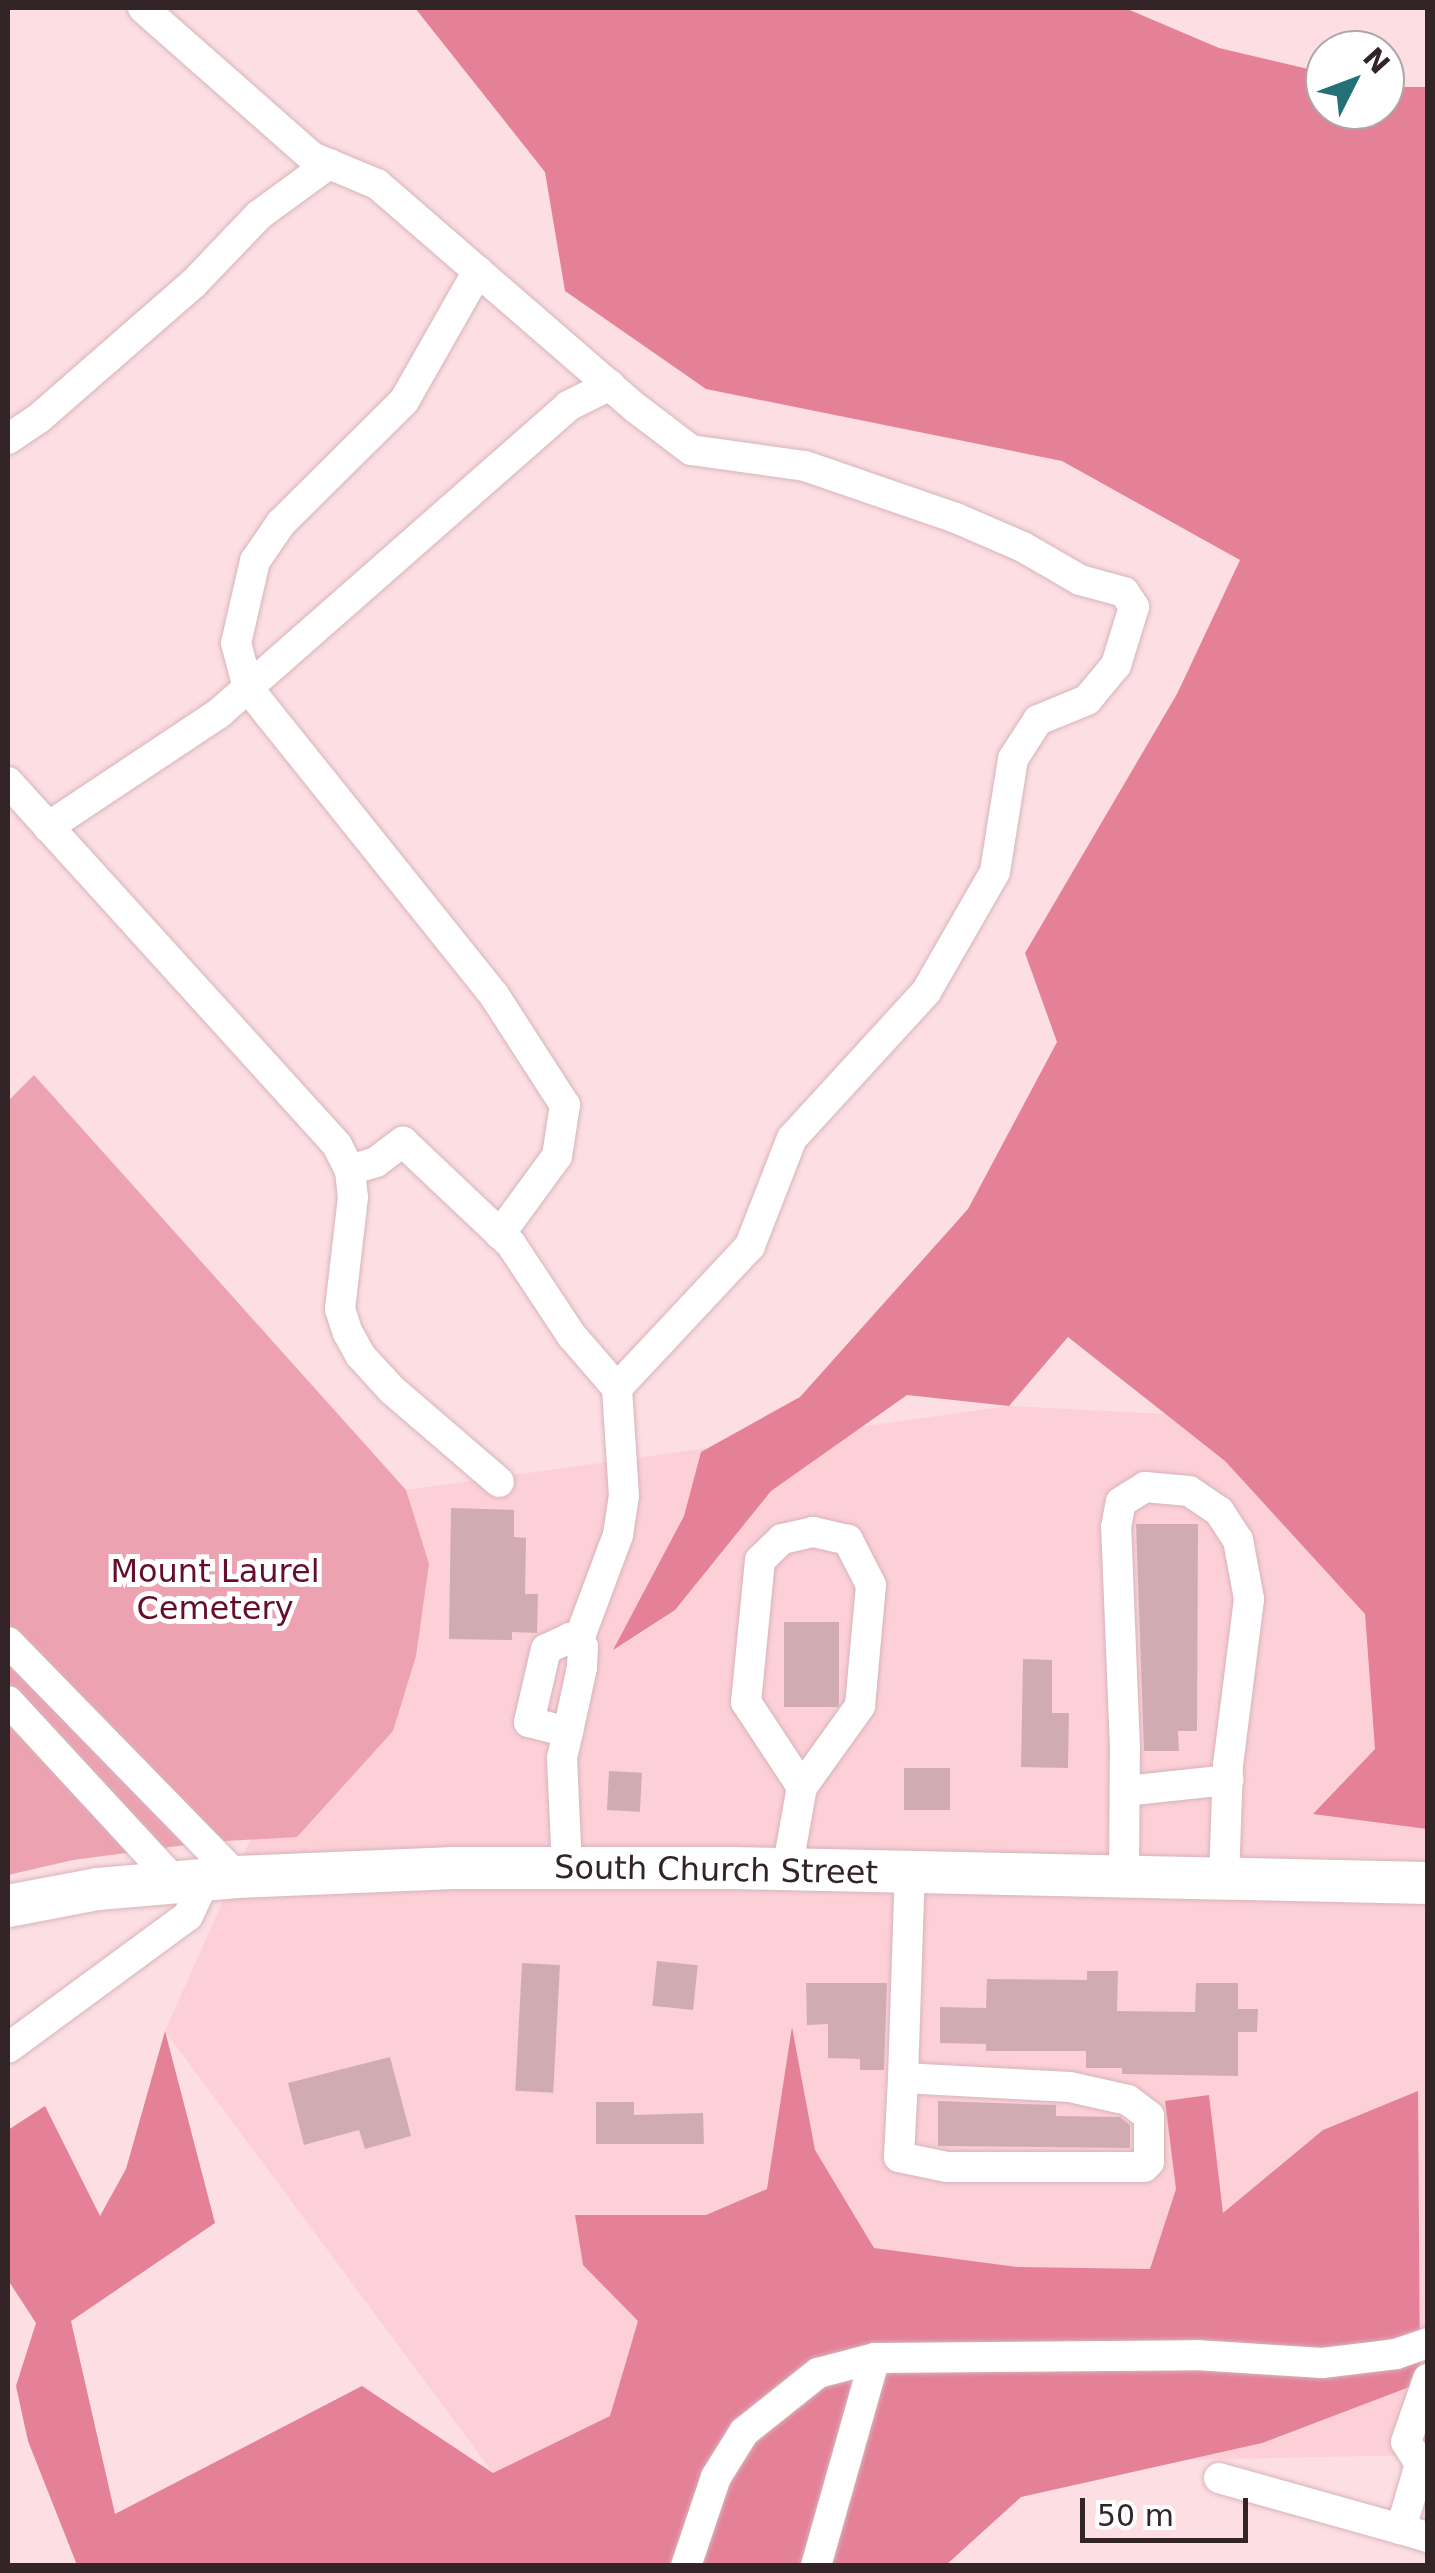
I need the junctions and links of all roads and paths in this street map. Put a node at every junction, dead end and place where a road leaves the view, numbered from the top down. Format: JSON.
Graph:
{"nodes":[{"id":1,"x":143,"y":8,"type":"edge"},
{"id":2,"x":329,"y":164,"type":"junction"},
{"id":3,"x":478,"y":271,"type":"junction"},
{"id":4,"x":610,"y":385,"type":"junction"},
{"id":5,"x":8,"y":439,"type":"edge"},
{"id":6,"x":248,"y":688,"type":"junction"},
{"id":7,"x":8,"y":782,"type":"edge"},
{"id":8,"x":48,"y":827,"type":"junction"},
{"id":9,"x":350,"y":1170,"type":"junction"},
{"id":10,"x":500,"y":1234,"type":"junction"},
{"id":11,"x":617,"y":1388,"type":"junction"},
{"id":12,"x":498,"y":1482,"type":"dead end"},
{"id":13,"x":8,"y":1642,"type":"edge"},
{"id":14,"x":8,"y":1701,"type":"edge"},
{"id":15,"x":1228,"y":1780,"type":"junction"},
{"id":16,"x":802,"y":1787,"type":"junction"},
{"id":17,"x":151,"y":1789,"type":"junction"},
{"id":18,"x":1125,"y":1791,"type":"junction"},
{"id":19,"x":118,"y":1820,"type":"junction"},
{"id":20,"x":567,"y":1868,"type":"junction"},
{"id":21,"x":787,"y":1870,"type":"junction"},
{"id":22,"x":910,"y":1872,"type":"junction"},
{"id":23,"x":1124,"y":1877,"type":"junction"},
{"id":24,"x":1224,"y":1879,"type":"junction"},
{"id":25,"x":206,"y":1880,"type":"junction"},
{"id":26,"x":1428,"y":1883,"type":"edge"},
{"id":27,"x":8,"y":1906,"type":"edge"},
{"id":28,"x":8,"y":2048,"type":"edge"},
{"id":29,"x":902,"y":2078,"type":"junction"},
{"id":30,"x":1428,"y":2344,"type":"edge"},
{"id":31,"x":875,"y":2358,"type":"junction"},
{"id":32,"x":1428,"y":2379,"type":"edge"},
{"id":33,"x":1424,"y":2461,"type":"edge"},
{"id":34,"x":1218,"y":2478,"type":"dead end"},
{"id":35,"x":1414,"y":2533,"type":"edge"},
{"id":36,"x":686,"y":2566,"type":"edge"},
{"id":37,"x":816,"y":2566,"type":"edge"}],
"edges":[{"from":1,"to":2,"type":"street"},
{"from":2,"to":3,"type":"street"},
{"from":2,"to":5,"type":"street"},
{"from":3,"to":4,"type":"street"},
{"from":3,"to":6,"type":"street"},
{"from":4,"to":6,"type":"street"},
{"from":4,"to":11,"type":"street"},
{"from":6,"to":8,"type":"street"},
{"from":6,"to":10,"type":"street"},
{"from":7,"to":8,"type":"street"},
{"from":8,"to":9,"type":"street"},
{"from":9,"to":10,"type":"street"},
{"from":9,"to":12,"type":"street"},
{"from":10,"to":11,"type":"street"},
{"from":11,"to":20,"type":"street"},
{"from":13,"to":17,"type":"street"},
{"from":14,"to":19,"type":"street"},
{"from":15,"to":18,"type":"street"},
{"from":15,"to":18,"type":"street"},
{"from":15,"to":24,"type":"street"},
{"from":16,"to":16,"type":"street"},
{"from":16,"to":21,"type":"street"},
{"from":17,"to":19,"type":"street"},
{"from":17,"to":25,"type":"street"},
{"from":18,"to":23,"type":"street"},
{"from":19,"to":25,"type":"street"},
{"from":20,"to":21,"type":"highway","name":"South Church Street"},
{"from":20,"to":25,"type":"highway","name":"South Church Street"},
{"from":21,"to":22,"type":"highway","name":"South Church Street"},
{"from":22,"to":23,"type":"highway","name":"South Church Street"},
{"from":22,"to":29,"type":"street"},
{"from":23,"to":24,"type":"highway","name":"South Church Street"},
{"from":24,"to":26,"type":"highway","name":"South Church Street"},
{"from":25,"to":27,"type":"highway","name":"South Church Street"},
{"from":25,"to":28,"type":"street"},
{"from":29,"to":29,"type":"street"},
{"from":30,"to":31,"type":"street"},
{"from":31,"to":36,"type":"street"},
{"from":31,"to":37,"type":"street"},
{"from":32,"to":33,"type":"street"},
{"from":33,"to":35,"type":"street"},
{"from":34,"to":35,"type":"street"}]}
